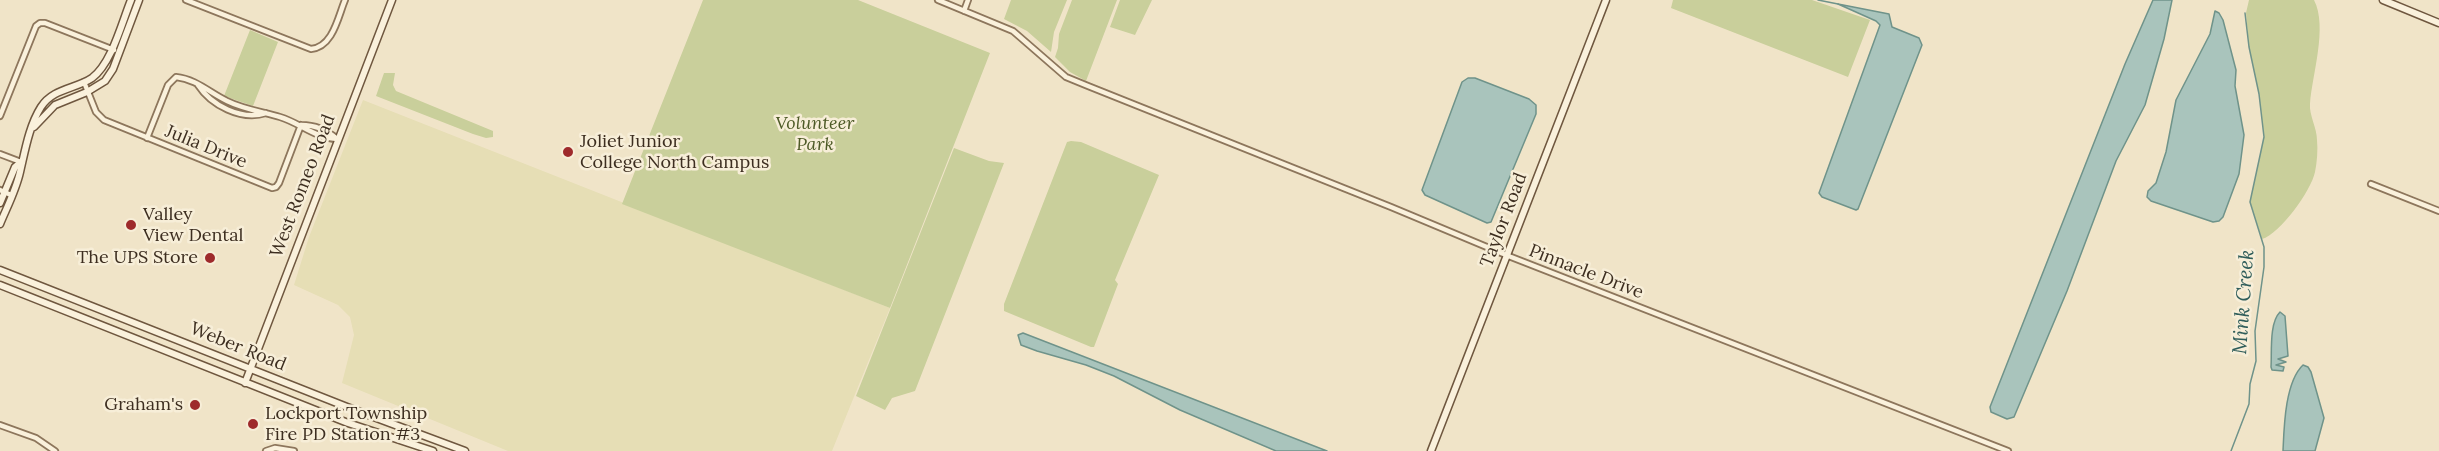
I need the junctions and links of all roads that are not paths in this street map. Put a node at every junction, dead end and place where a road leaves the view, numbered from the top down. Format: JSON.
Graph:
{"nodes":[{"id":1,"x":132,"y":0,"type":"edge"},
{"id":2,"x":139,"y":0,"type":"edge"},
{"id":3,"x":186,"y":0,"type":"edge"},
{"id":4,"x":345,"y":0,"type":"edge"},
{"id":5,"x":392,"y":0,"type":"edge"},
{"id":6,"x":938,"y":0,"type":"edge"},
{"id":7,"x":969,"y":0,"type":"edge"},
{"id":8,"x":1606,"y":0,"type":"edge"},
{"id":9,"x":2383,"y":0,"type":"edge"},
{"id":10,"x":198,"y":2,"type":"edge"},
{"id":11,"x":964,"y":10,"type":"junction"},
{"id":12,"x":2439,"y":23,"type":"edge"},
{"id":13,"x":111,"y":49,"type":"junction"},
{"id":14,"x":119,"y":52,"type":"junction"},
{"id":15,"x":84,"y":82,"type":"junction"},
{"id":16,"x":87,"y":92,"type":"junction"},
{"id":17,"x":0,"y":116,"type":"edge"},
{"id":18,"x":301,"y":125,"type":"junction"},
{"id":19,"x":30,"y":132,"type":"junction"},
{"id":20,"x":147,"y":138,"type":"junction"},
{"id":21,"x":336,"y":139,"type":"junction"},
{"id":22,"x":0,"y":154,"type":"edge"},
{"id":23,"x":21,"y":162,"type":"junction"},
{"id":24,"x":2371,"y":184,"type":"dead end"},
{"id":25,"x":5,"y":192,"type":"edge"},
{"id":26,"x":0,"y":203,"type":"edge"},
{"id":27,"x":2439,"y":211,"type":"edge"},
{"id":28,"x":0,"y":224,"type":"edge"},
{"id":29,"x":1506,"y":255,"type":"junction"},
{"id":30,"x":0,"y":270,"type":"edge"},
{"id":31,"x":0,"y":285,"type":"edge"},
{"id":32,"x":251,"y":368,"type":"junction"},
{"id":33,"x":245,"y":383,"type":"junction"},
{"id":34,"x":0,"y":425,"type":"edge"},
{"id":35,"x":55,"y":451,"type":"edge"},
{"id":36,"x":266,"y":451,"type":"edge"},
{"id":37,"x":294,"y":451,"type":"edge"},
{"id":38,"x":433,"y":451,"type":"edge"},
{"id":39,"x":465,"y":451,"type":"edge"},
{"id":40,"x":1431,"y":451,"type":"edge"},
{"id":41,"x":2006,"y":451,"type":"edge"}],
"edges":[{"from":1,"to":13,"type":"main road"},
{"from":2,"to":14,"type":"main road"},
{"from":3,"to":10,"type":"street"},
{"from":4,"to":10,"type":"street"},
{"from":5,"to":21,"type":"main road","name":"West Romeo Road"},
{"from":6,"to":11,"type":"street","name":"Pinnacle Drive"},
{"from":7,"to":11,"type":"street"},
{"from":8,"to":29,"type":"main road","name":"Taylor Road"},
{"from":9,"to":12,"type":"main road"},
{"from":11,"to":29,"type":"street","name":"Pinnacle Drive"},
{"from":13,"to":14,"type":"street"},
{"from":13,"to":15,"type":"main road"},
{"from":13,"to":17,"type":"street"},
{"from":14,"to":16,"type":"main road"},
{"from":15,"to":16,"type":"street","name":"Julia Drive"},
{"from":15,"to":19,"type":"main road"},
{"from":16,"to":19,"type":"main road"},
{"from":16,"to":20,"type":"street","name":"Julia Drive"},
{"from":18,"to":20,"type":"street","name":"Julia Drive"},
{"from":18,"to":20,"type":"street"},
{"from":18,"to":21,"type":"street"},
{"from":19,"to":23,"type":"main road"},
{"from":21,"to":32,"type":"main road","name":"West Romeo Road"},
{"from":22,"to":23,"type":"street"},
{"from":23,"to":25,"type":"main road"},
{"from":24,"to":27,"type":"street"},
{"from":25,"to":26,"type":"main road"},
{"from":25,"to":28,"type":"main road"},
{"from":29,"to":40,"type":"main road","name":"Taylor Road"},
{"from":29,"to":41,"type":"street","name":"Pinnacle Drive"},
{"from":30,"to":32,"type":"main road","name":"Weber Road"},
{"from":31,"to":33,"type":"main road","name":"Weber Road"},
{"from":32,"to":33,"type":"main road","name":"West Romeo Road"},
{"from":32,"to":39,"type":"main road","name":"Weber Road"},
{"from":33,"to":38,"type":"main road","name":"Weber Road"},
{"from":34,"to":35,"type":"street"},
{"from":36,"to":37,"type":"street"}]}
